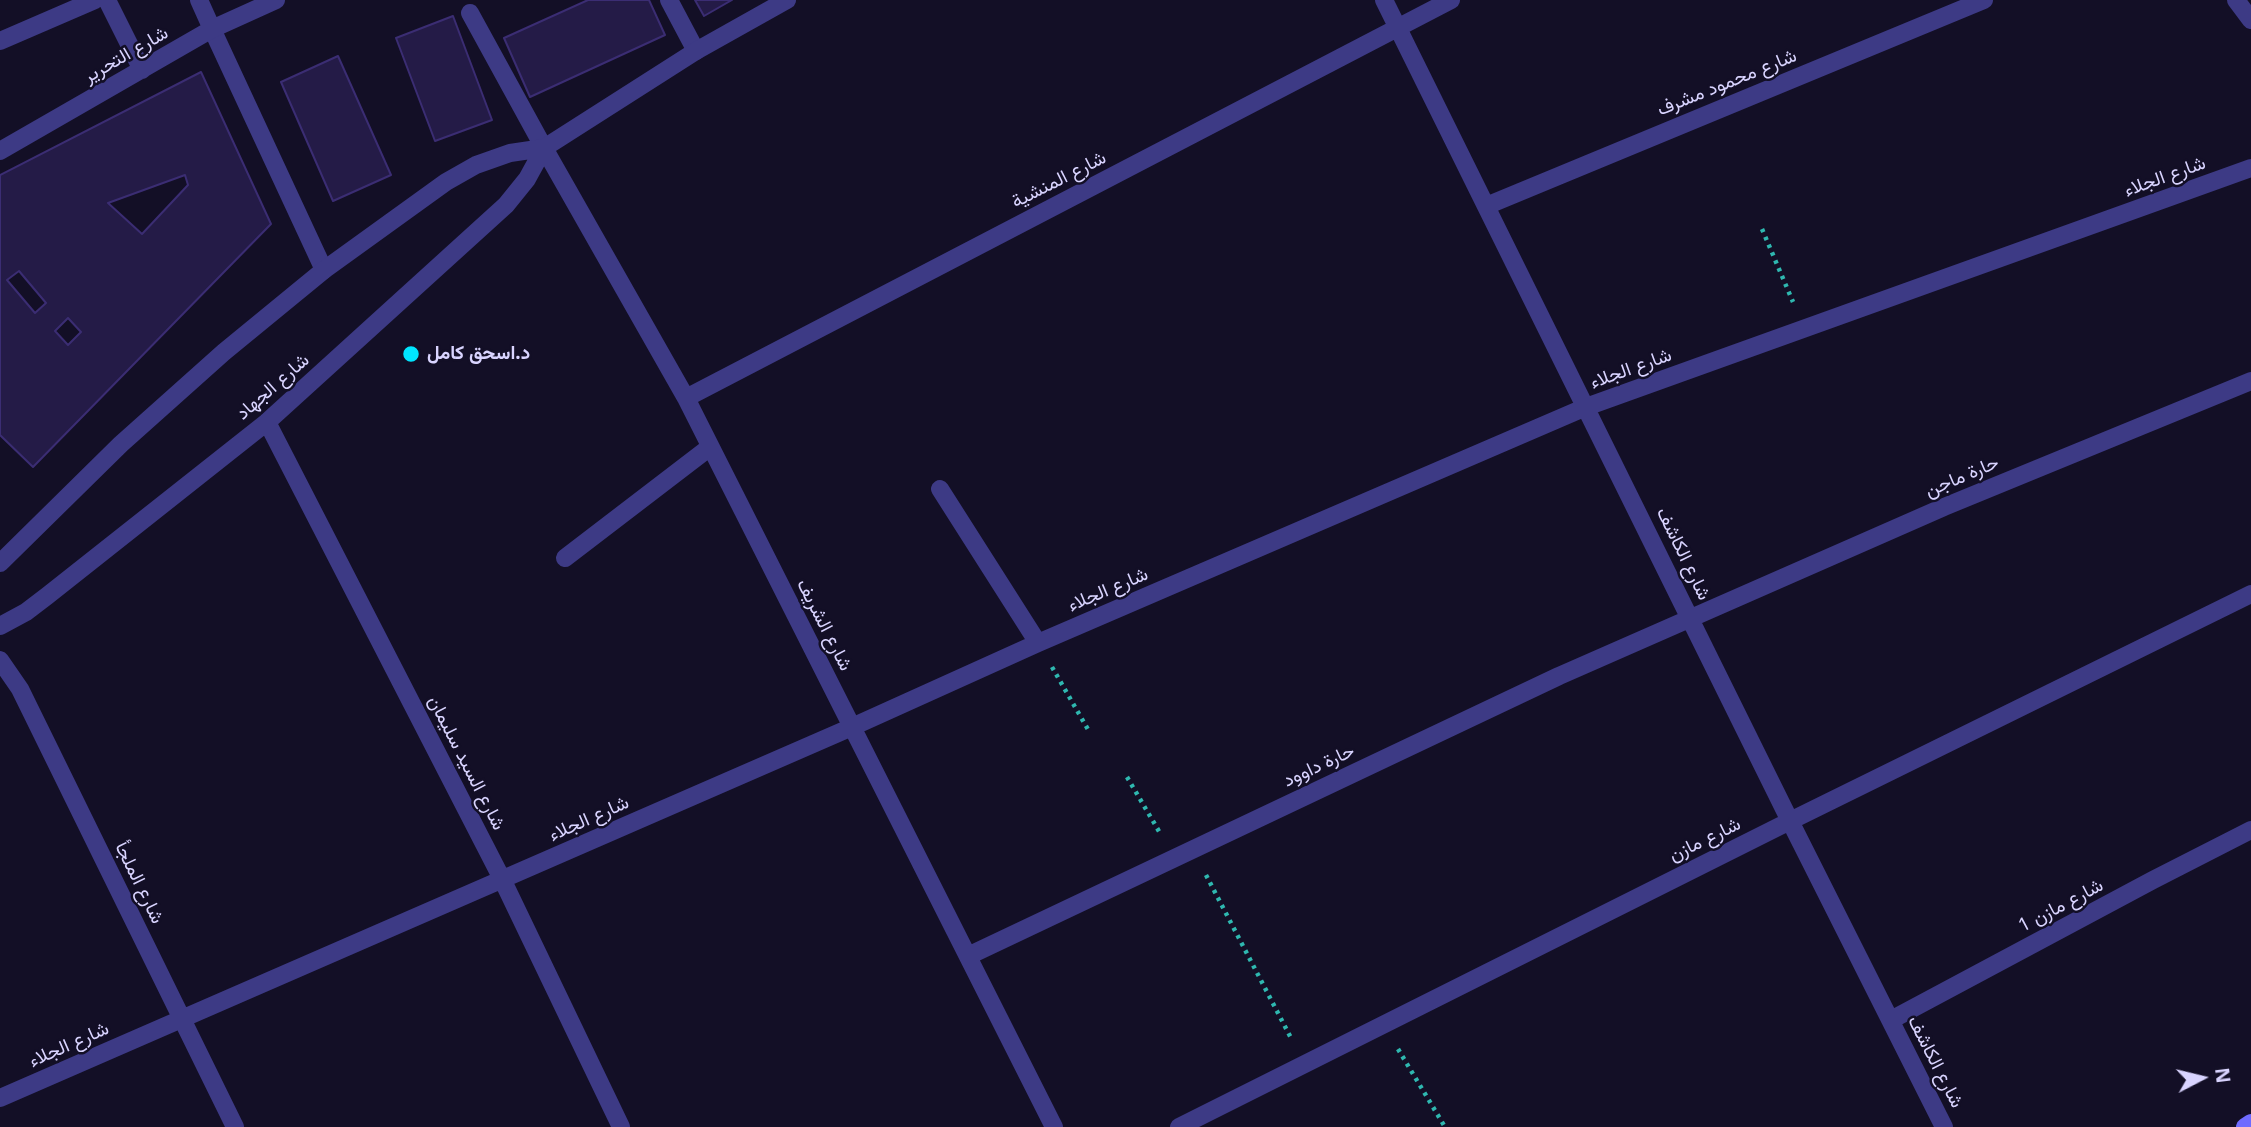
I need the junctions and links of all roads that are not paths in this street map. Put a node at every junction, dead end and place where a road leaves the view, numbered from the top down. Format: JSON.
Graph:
{"nodes":[{"id":1,"x":95,"y":0,"type":"edge"},
{"id":2,"x":107,"y":0,"type":"edge"},
{"id":3,"x":199,"y":0,"type":"edge"},
{"id":4,"x":276,"y":0,"type":"edge"},
{"id":5,"x":669,"y":0,"type":"edge"},
{"id":6,"x":787,"y":0,"type":"edge"},
{"id":7,"x":1384,"y":0,"type":"edge"},
{"id":8,"x":1451,"y":0,"type":"edge"},
{"id":9,"x":1984,"y":0,"type":"edge"},
{"id":10,"x":2236,"y":0,"type":"edge"},
{"id":11,"x":470,"y":13,"type":"dead end"},
{"id":12,"x":2251,"y":20,"type":"edge"},
{"id":13,"x":1398,"y":28,"type":"junction"},
{"id":14,"x":212,"y":29,"type":"junction"},
{"id":15,"x":0,"y":41,"type":"edge"},
{"id":16,"x":696,"y":51,"type":"junction"},
{"id":17,"x":142,"y":70,"type":"junction"},
{"id":18,"x":544,"y":148,"type":"junction"},
{"id":19,"x":0,"y":151,"type":"edge"},
{"id":20,"x":2251,"y":168,"type":"edge"},
{"id":21,"x":1486,"y":206,"type":"junction"},
{"id":22,"x":324,"y":270,"type":"junction"},
{"id":23,"x":2251,"y":381,"type":"edge"},
{"id":24,"x":686,"y":398,"type":"junction"},
{"id":25,"x":1586,"y":407,"type":"junction"},
{"id":26,"x":267,"y":422,"type":"junction"},
{"id":27,"x":710,"y":446,"type":"junction"},
{"id":28,"x":940,"y":489,"type":"dead end"},
{"id":29,"x":565,"y":558,"type":"dead end"},
{"id":30,"x":0,"y":563,"type":"edge"},
{"id":31,"x":2251,"y":594,"type":"edge"},
{"id":32,"x":1691,"y":618,"type":"junction"},
{"id":33,"x":0,"y":626,"type":"edge"},
{"id":34,"x":1038,"y":643,"type":"junction"},
{"id":35,"x":0,"y":660,"type":"edge"},
{"id":36,"x":852,"y":727,"type":"junction"},
{"id":37,"x":1790,"y":821,"type":"junction"},
{"id":38,"x":2251,"y":830,"type":"edge"},
{"id":39,"x":502,"y":879,"type":"junction"},
{"id":40,"x":968,"y":956,"type":"junction"},
{"id":41,"x":182,"y":1019,"type":"junction"},
{"id":42,"x":1891,"y":1020,"type":"junction"},
{"id":43,"x":0,"y":1098,"type":"edge"},
{"id":44,"x":2251,"y":1123,"type":"edge"},
{"id":45,"x":235,"y":1127,"type":"edge"},
{"id":46,"x":621,"y":1127,"type":"edge"},
{"id":47,"x":1054,"y":1127,"type":"edge"},
{"id":48,"x":1179,"y":1127,"type":"edge"},
{"id":49,"x":1944,"y":1127,"type":"edge"},
{"id":50,"x":2245,"y":1127,"type":"edge"}],
"edges":[{"from":1,"to":15,"type":"street"},
{"from":2,"to":17,"type":"street"},
{"from":3,"to":14,"type":"street"},
{"from":4,"to":14,"type":"street","name":"شارع التحرير"},
{"from":5,"to":16,"type":"street"},
{"from":6,"to":16,"type":"street","name":"شارع الجهاد"},
{"from":7,"to":13,"type":"street","name":"شارع الكاشف"},
{"from":8,"to":13,"type":"street","name":"شارع المنشية"},
{"from":9,"to":21,"type":"street","name":"شارع محمود مشرف"},
{"from":10,"to":12,"type":"street"},
{"from":11,"to":18,"type":"street","name":"شارع الشريف"},
{"from":13,"to":21,"type":"street","name":"شارع الكاشف"},
{"from":13,"to":24,"type":"street","name":"شارع المنشية"},
{"from":14,"to":17,"type":"street","name":"شارع التحرير"},
{"from":14,"to":22,"type":"street"},
{"from":16,"to":18,"type":"street","name":"شارع الجهاد"},
{"from":17,"to":19,"type":"street","name":"شارع التحرير"},
{"from":18,"to":22,"type":"street","name":"شارع الجهاد"},
{"from":18,"to":24,"type":"street","name":"شارع الشريف"},
{"from":18,"to":26,"type":"street","name":"شارع الجهاد"},
{"from":20,"to":25,"type":"street","name":"شارع الجلاء"},
{"from":21,"to":25,"type":"street","name":"شارع الكاشف"},
{"from":22,"to":30,"type":"street","name":"شارع الجهاد"},
{"from":23,"to":32,"type":"street","name":"حارة ماجن"},
{"from":24,"to":27,"type":"street","name":"شارع الشريف"},
{"from":25,"to":32,"type":"street","name":"شارع الكاشف"},
{"from":25,"to":34,"type":"street","name":"شارع الجلاء"},
{"from":26,"to":33,"type":"street","name":"شارع الجهاد"},
{"from":26,"to":39,"type":"street","name":"شارع السيد سليمان"},
{"from":27,"to":29,"type":"street"},
{"from":27,"to":36,"type":"street","name":"شارع الشريف"},
{"from":28,"to":34,"type":"street"},
{"from":31,"to":37,"type":"street","name":"شارع مازن"},
{"from":32,"to":37,"type":"street","name":"شارع الكاشف"},
{"from":32,"to":40,"type":"street","name":"حارة داوود"},
{"from":34,"to":36,"type":"street","name":"شارع الجلاء"},
{"from":35,"to":41,"type":"street","name":"شارع الملجأ"},
{"from":36,"to":39,"type":"street","name":"شارع الجلاء"},
{"from":36,"to":40,"type":"street","name":"شارع الشريف"},
{"from":37,"to":42,"type":"street","name":"شارع الكاشف"},
{"from":37,"to":48,"type":"street","name":"شارع مازن"},
{"from":38,"to":42,"type":"street","name":"شارع مازن 1"},
{"from":39,"to":41,"type":"street","name":"شارع الجلاء"},
{"from":39,"to":46,"type":"street","name":"شارع السيد سليمان"},
{"from":40,"to":47,"type":"street","name":"شارع الشريف"},
{"from":41,"to":43,"type":"street","name":"شارع الجلاء"},
{"from":41,"to":45,"type":"street","name":"شارع الملجأ"},
{"from":42,"to":49,"type":"street","name":"شارع الكاشف"},
{"from":44,"to":50,"type":"street"}]}
